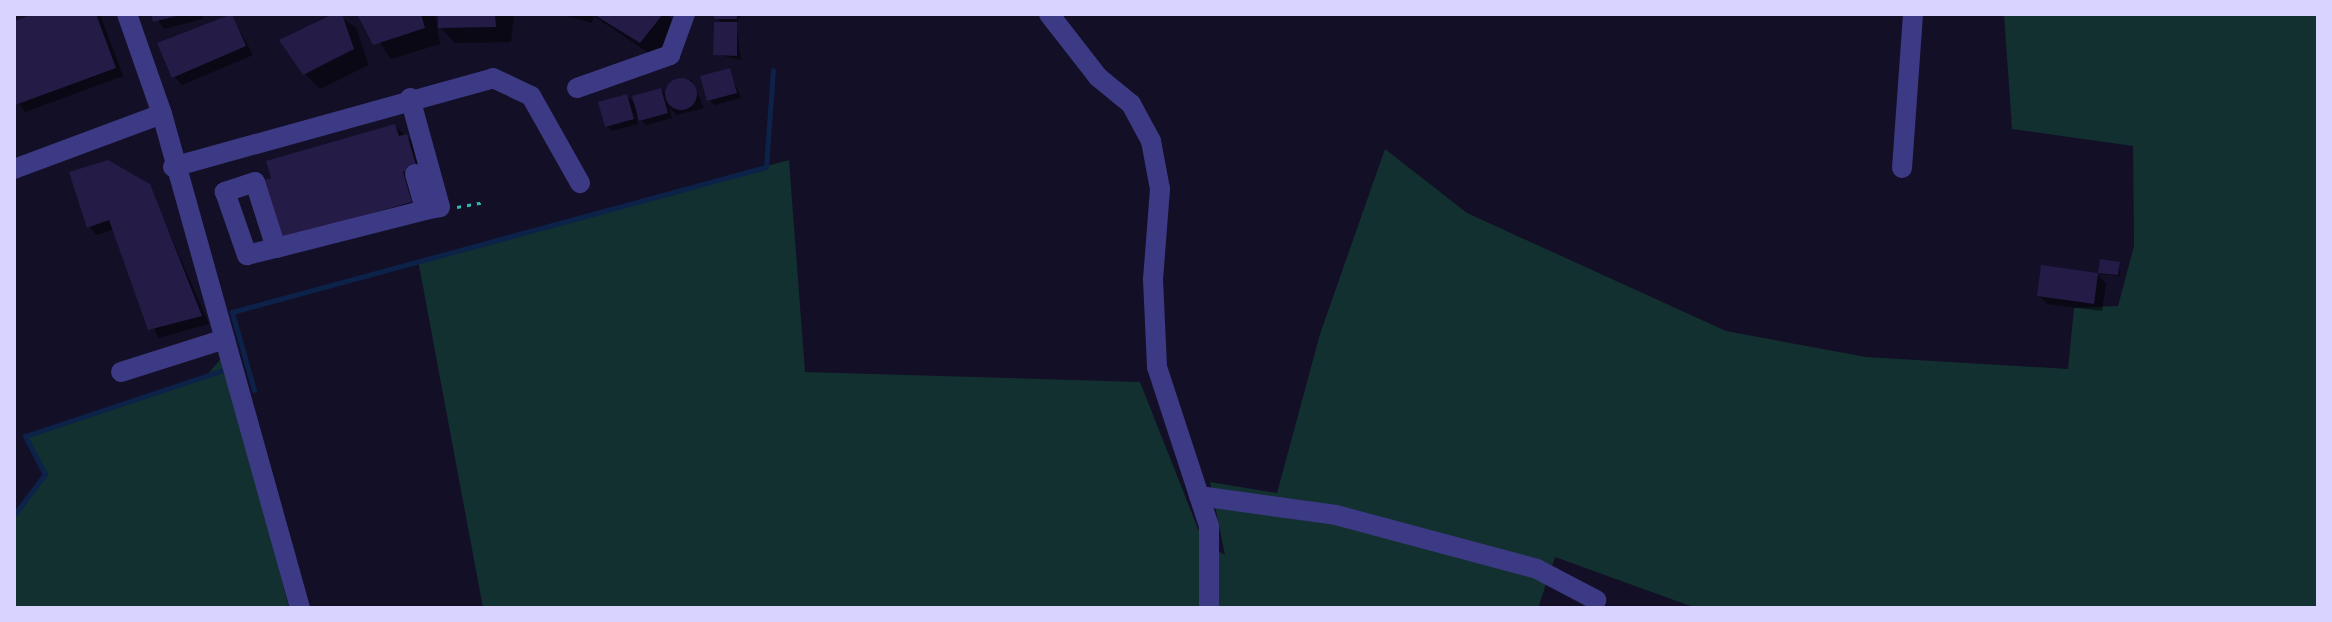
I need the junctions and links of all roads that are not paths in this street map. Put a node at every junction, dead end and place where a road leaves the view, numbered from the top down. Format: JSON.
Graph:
{"nodes":[{"id":1,"x":127,"y":14,"type":"edge"},
{"id":2,"x":685,"y":14,"type":"edge"},
{"id":3,"x":1049,"y":14,"type":"edge"},
{"id":4,"x":1913,"y":14,"type":"edge"},
{"id":5,"x":577,"y":88,"type":"dead end"},
{"id":6,"x":410,"y":98,"type":"junction"},
{"id":7,"x":162,"y":114,"type":"junction"},
{"id":8,"x":173,"y":167,"type":"junction"},
{"id":9,"x":1902,"y":168,"type":"dead end"},
{"id":10,"x":14,"y":169,"type":"edge"},
{"id":11,"x":415,"y":174,"type":"dead end"},
{"id":12,"x":580,"y":183,"type":"dead end"},
{"id":13,"x":425,"y":210,"type":"junction"},
{"id":14,"x":276,"y":248,"type":"dead end"},
{"id":15,"x":228,"y":348,"type":"junction"},
{"id":16,"x":121,"y":372,"type":"dead end"},
{"id":17,"x":1199,"y":496,"type":"junction"},
{"id":18,"x":1596,"y":600,"type":"dead end"},
{"id":19,"x":300,"y":608,"type":"edge"},
{"id":20,"x":1209,"y":608,"type":"edge"}],
"edges":[{"from":1,"to":7,"type":"street"},
{"from":2,"to":5,"type":"street"},
{"from":3,"to":17,"type":"street"},
{"from":4,"to":9,"type":"street"},
{"from":6,"to":8,"type":"street"},
{"from":6,"to":12,"type":"street"},
{"from":6,"to":13,"type":"street"},
{"from":7,"to":8,"type":"street"},
{"from":7,"to":10,"type":"street"},
{"from":8,"to":15,"type":"street"},
{"from":11,"to":13,"type":"street"},
{"from":13,"to":14,"type":"street"},
{"from":15,"to":16,"type":"street"},
{"from":15,"to":19,"type":"street"},
{"from":17,"to":18,"type":"street"},
{"from":17,"to":20,"type":"street"}]}
